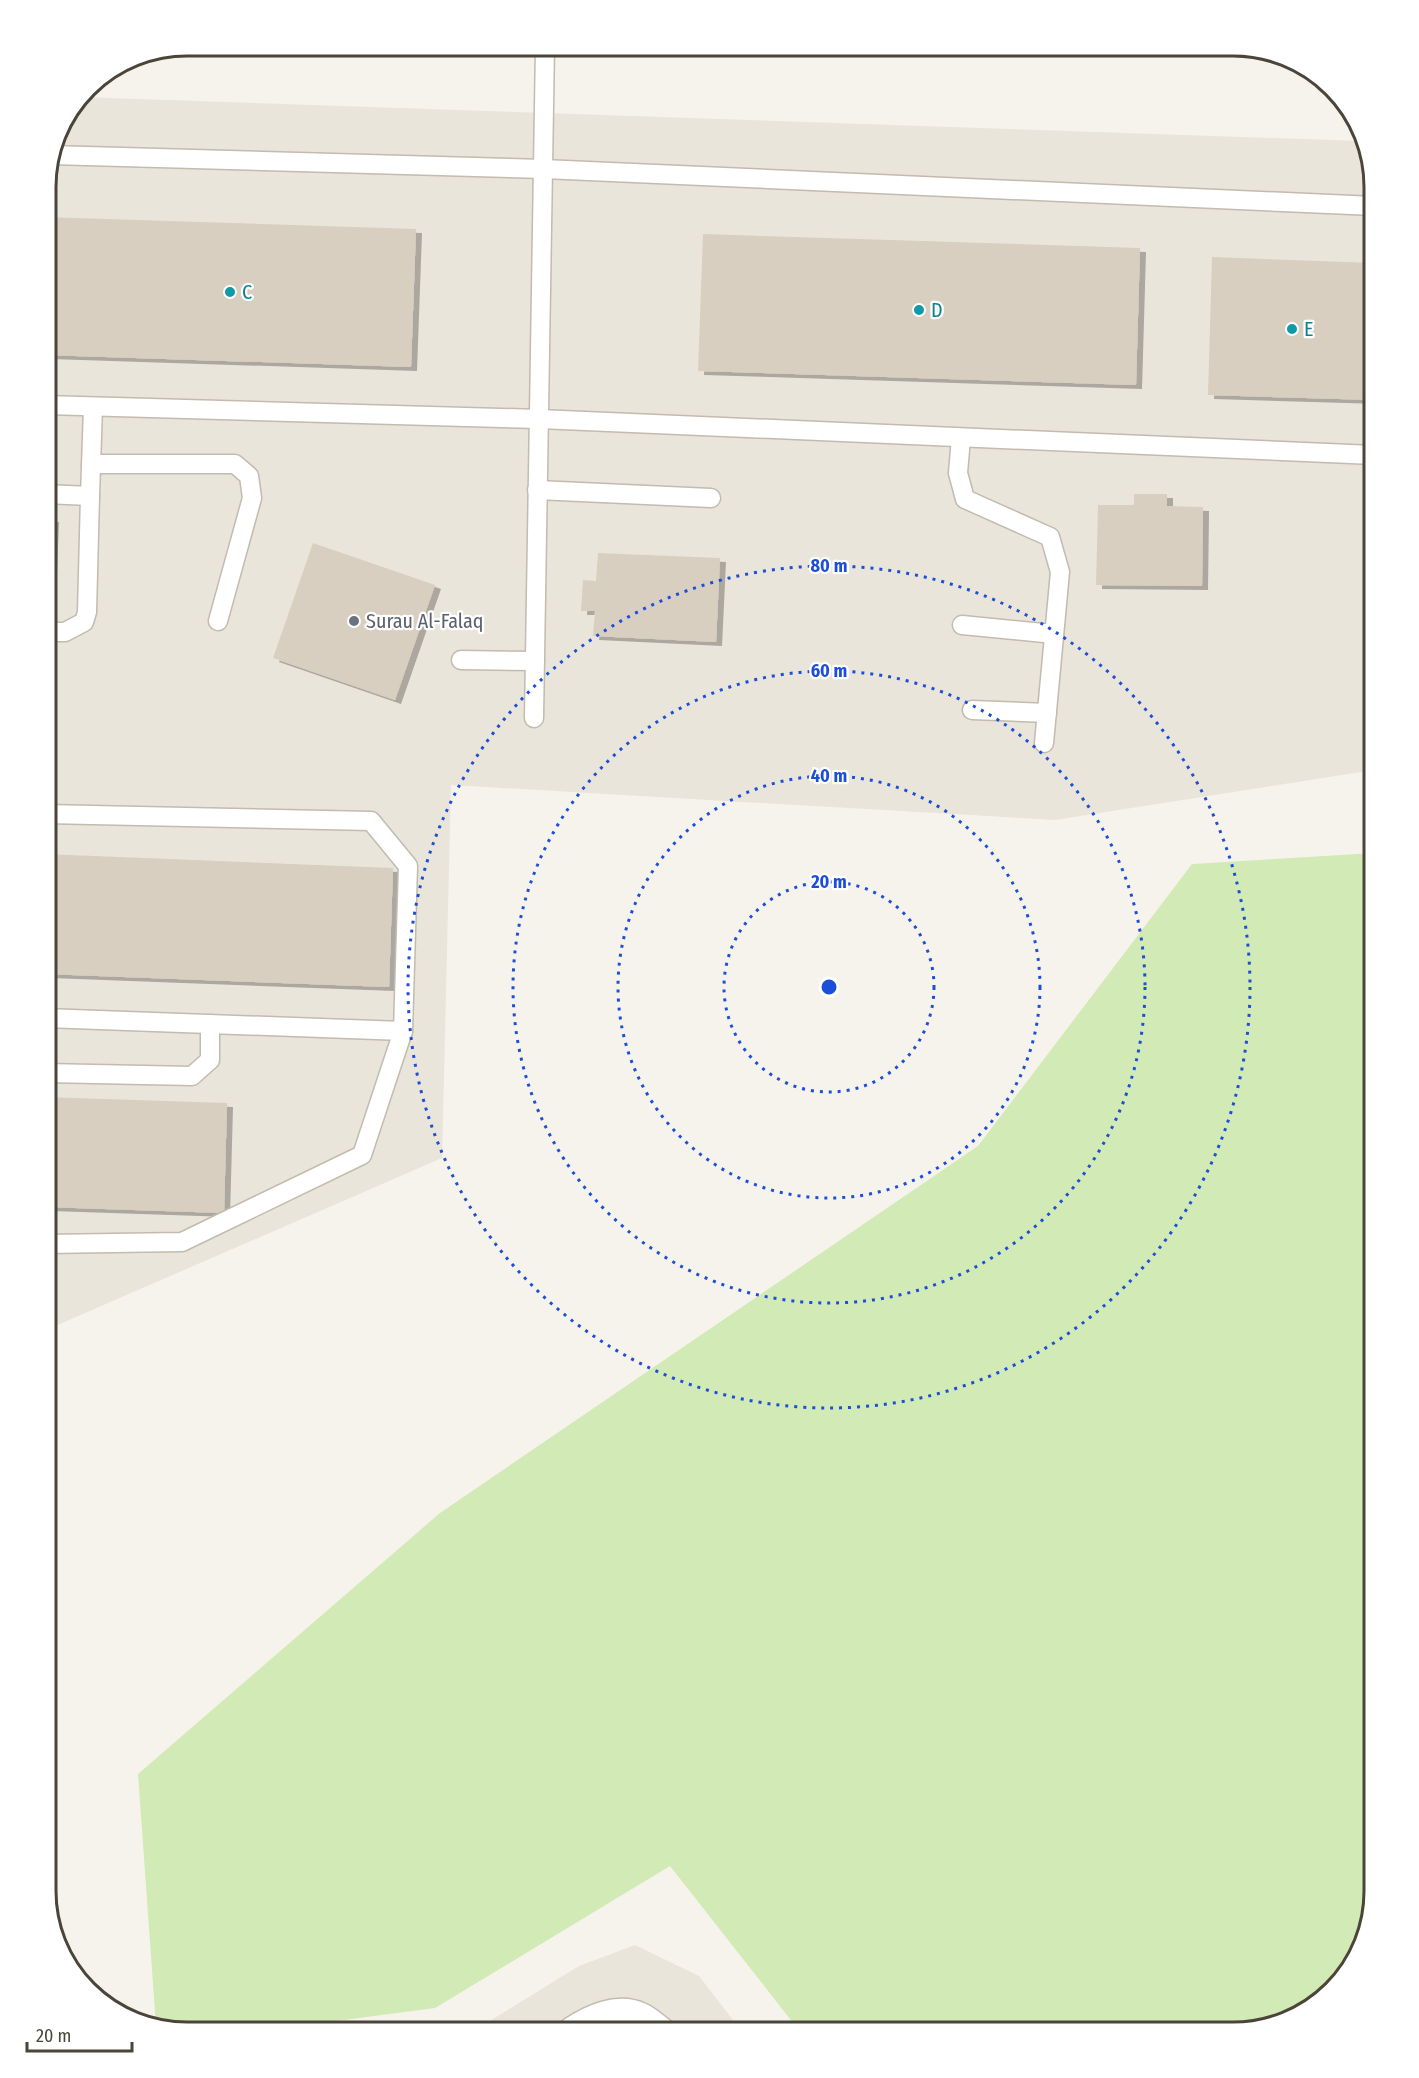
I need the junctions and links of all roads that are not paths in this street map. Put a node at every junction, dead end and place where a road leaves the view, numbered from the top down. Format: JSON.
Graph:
{"nodes":[{"id":1,"x":545,"y":56,"type":"edge"},
{"id":2,"x":60,"y":154,"type":"edge"},
{"id":3,"x":543,"y":169,"type":"junction"},
{"id":4,"x":1364,"y":206,"type":"edge"},
{"id":5,"x":56,"y":405,"type":"edge"},
{"id":6,"x":93,"y":407,"type":"junction"},
{"id":7,"x":539,"y":419,"type":"junction"},
{"id":8,"x":961,"y":438,"type":"junction"},
{"id":9,"x":1364,"y":455,"type":"edge"},
{"id":10,"x":91,"y":464,"type":"junction"},
{"id":11,"x":537,"y":490,"type":"junction"},
{"id":12,"x":56,"y":494,"type":"edge"},
{"id":13,"x":90,"y":496,"type":"junction"},
{"id":14,"x":711,"y":498,"type":"dead end"},
{"id":15,"x":218,"y":621,"type":"dead end"},
{"id":16,"x":962,"y":625,"type":"dead end"},
{"id":17,"x":56,"y":632,"type":"edge"},
{"id":18,"x":1054,"y":633,"type":"junction"},
{"id":19,"x":461,"y":660,"type":"dead end"},
{"id":20,"x":535,"y":662,"type":"junction"},
{"id":21,"x":972,"y":710,"type":"dead end"},
{"id":22,"x":1047,"y":713,"type":"junction"},
{"id":23,"x":534,"y":718,"type":"dead end"},
{"id":24,"x":1044,"y":743,"type":"dead end"},
{"id":25,"x":56,"y":814,"type":"edge"},
{"id":26,"x":56,"y":1018,"type":"edge"},
{"id":27,"x":210,"y":1024,"type":"junction"},
{"id":28,"x":403,"y":1031,"type":"junction"},
{"id":29,"x":56,"y":1073,"type":"edge"},
{"id":30,"x":56,"y":1244,"type":"edge"},
{"id":31,"x":597,"y":2022,"type":"edge"},
{"id":32,"x":643,"y":2022,"type":"edge"}],
"edges":[{"from":1,"to":3,"type":"lane"},
{"from":2,"to":3,"type":"lane"},
{"from":3,"to":4,"type":"lane"},
{"from":3,"to":7,"type":"lane"},
{"from":5,"to":6,"type":"lane"},
{"from":6,"to":7,"type":"lane"},
{"from":6,"to":10,"type":"lane"},
{"from":7,"to":8,"type":"lane"},
{"from":7,"to":11,"type":"lane"},
{"from":8,"to":9,"type":"lane"},
{"from":8,"to":18,"type":"lane"},
{"from":10,"to":13,"type":"lane"},
{"from":10,"to":15,"type":"lane"},
{"from":11,"to":14,"type":"lane"},
{"from":11,"to":20,"type":"lane"},
{"from":12,"to":13,"type":"lane"},
{"from":13,"to":17,"type":"lane"},
{"from":16,"to":18,"type":"lane"},
{"from":18,"to":22,"type":"lane"},
{"from":19,"to":20,"type":"lane"},
{"from":20,"to":23,"type":"lane"},
{"from":21,"to":22,"type":"lane"},
{"from":22,"to":24,"type":"lane"},
{"from":25,"to":28,"type":"lane"},
{"from":26,"to":27,"type":"lane"},
{"from":27,"to":28,"type":"lane"},
{"from":27,"to":29,"type":"lane"},
{"from":28,"to":30,"type":"lane"},
{"from":31,"to":32,"type":"street"}]}
